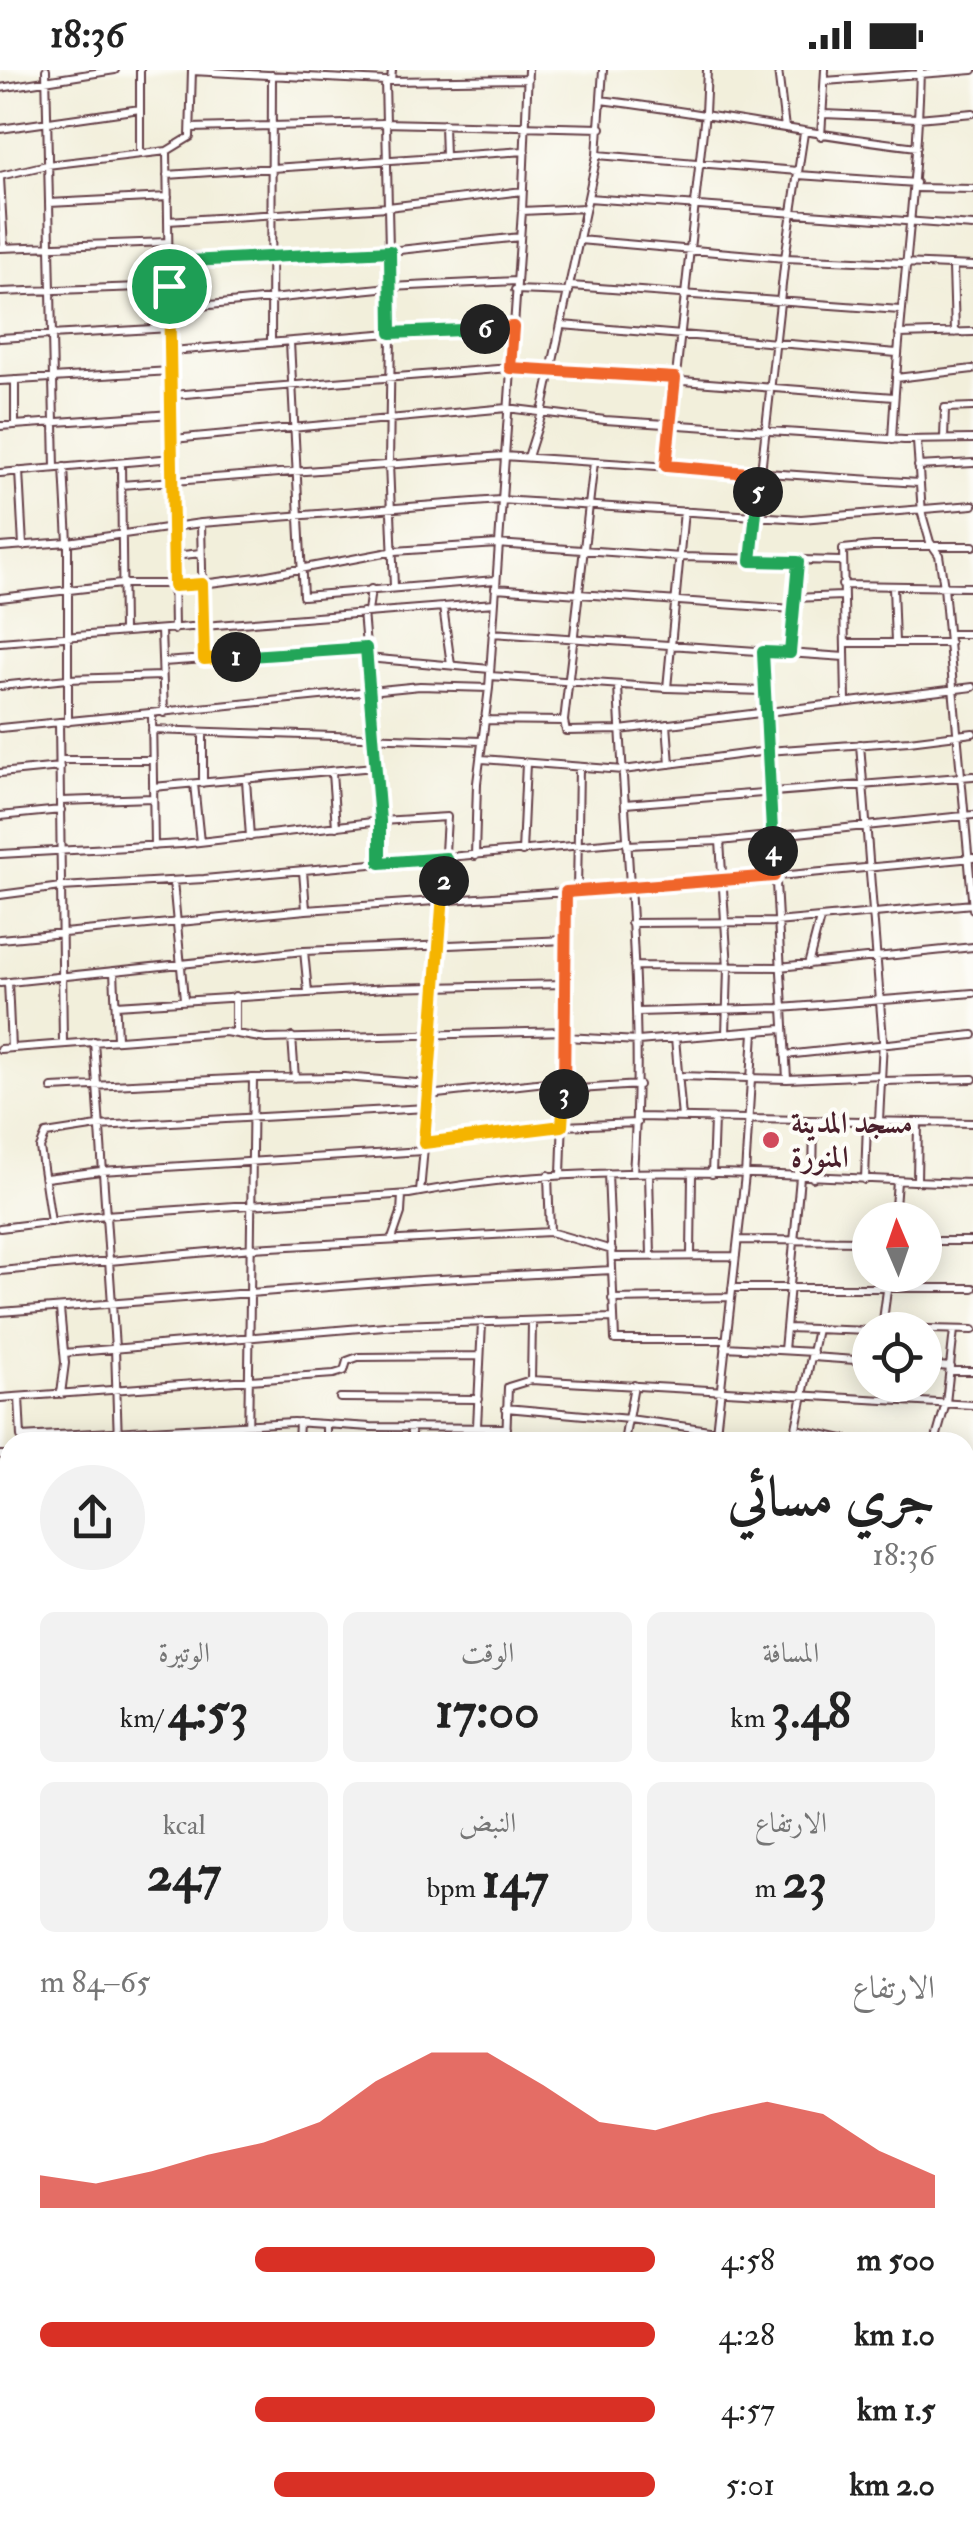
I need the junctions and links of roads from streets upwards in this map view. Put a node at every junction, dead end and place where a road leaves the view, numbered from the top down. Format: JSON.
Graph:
{"nodes":[{"id":1,"x":115,"y":70,"type":"edge"},
{"id":2,"x":140,"y":70,"type":"edge"},
{"id":3,"x":392,"y":70,"type":"edge"},
{"id":4,"x":603,"y":70,"type":"edge"},
{"id":5,"x":698,"y":70,"type":"edge"},
{"id":6,"x":706,"y":70,"type":"edge"},
{"id":7,"x":778,"y":70,"type":"edge"},
{"id":8,"x":825,"y":70,"type":"edge"},
{"id":9,"x":973,"y":70,"type":"edge"},
{"id":10,"x":192,"y":71,"type":"edge"},
{"id":11,"x":920,"y":71,"type":"edge"},
{"id":12,"x":46,"y":74,"type":"edge"},
{"id":13,"x":344,"y":74,"type":"edge"},
{"id":14,"x":528,"y":74,"type":"edge"},
{"id":15,"x":272,"y":75,"type":"junction"},
{"id":16,"x":825,"y":80,"type":"junction"},
{"id":17,"x":388,"y":81,"type":"junction"},
{"id":18,"x":0,"y":88,"type":"edge"},
{"id":19,"x":601,"y":100,"type":"junction"},
{"id":20,"x":140,"y":109,"type":"junction"},
{"id":21,"x":705,"y":113,"type":"junction"},
{"id":22,"x":824,"y":114,"type":"junction"},
{"id":23,"x":973,"y":114,"type":"edge"},
{"id":24,"x":918,"y":118,"type":"junction"},
{"id":25,"x":48,"y":120,"type":"junction"},
{"id":26,"x":384,"y":123,"type":"junction"},
{"id":27,"x":270,"y":124,"type":"junction"},
{"id":28,"x":444,"y":124,"type":"junction"},
{"id":29,"x":527,"y":126,"type":"junction"},
{"id":30,"x":191,"y":128,"type":"junction"},
{"id":31,"x":601,"y":128,"type":"junction"},
{"id":32,"x":784,"y":128,"type":"junction"},
{"id":33,"x":0,"y":129,"type":"edge"},
{"id":34,"x":804,"y":133,"type":"junction"},
{"id":35,"x":821,"y":136,"type":"junction"},
{"id":36,"x":917,"y":147,"type":"junction"},
{"id":37,"x":167,"y":151,"type":"junction"},
{"id":38,"x":526,"y":151,"type":"junction"},
{"id":39,"x":140,"y":153,"type":"junction"},
{"id":40,"x":597,"y":156,"type":"junction"},
{"id":41,"x":445,"y":158,"type":"junction"},
{"id":42,"x":700,"y":161,"type":"junction"},
{"id":43,"x":386,"y":162,"type":"junction"},
{"id":44,"x":47,"y":165,"type":"junction"},
{"id":45,"x":271,"y":170,"type":"junction"},
{"id":46,"x":798,"y":173,"type":"junction"},
{"id":47,"x":167,"y":175,"type":"junction"},
{"id":48,"x":0,"y":177,"type":"edge"},
{"id":49,"x":916,"y":186,"type":"junction"},
{"id":50,"x":973,"y":188,"type":"edge"},
{"id":51,"x":522,"y":191,"type":"junction"},
{"id":52,"x":168,"y":197,"type":"junction"},
{"id":53,"x":588,"y":198,"type":"junction"},
{"id":54,"x":49,"y":203,"type":"junction"},
{"id":55,"x":693,"y":206,"type":"junction"},
{"id":56,"x":388,"y":207,"type":"junction"},
{"id":57,"x":586,"y":208,"type":"junction"},
{"id":58,"x":522,"y":211,"type":"junction"},
{"id":59,"x":272,"y":213,"type":"junction"},
{"id":60,"x":792,"y":214,"type":"junction"},
{"id":61,"x":168,"y":221,"type":"junction"},
{"id":62,"x":911,"y":224,"type":"junction"},
{"id":63,"x":973,"y":226,"type":"edge"},
{"id":64,"x":520,"y":237,"type":"junction"},
{"id":65,"x":578,"y":240,"type":"junction"},
{"id":66,"x":168,"y":242,"type":"junction"},
{"id":67,"x":2,"y":248,"type":"edge"},
{"id":68,"x":48,"y":248,"type":"junction"},
{"id":69,"x":688,"y":250,"type":"junction"},
{"id":70,"x":390,"y":251,"type":"junction"},
{"id":71,"x":272,"y":258,"type":"junction"},
{"id":72,"x":785,"y":258,"type":"junction"},
{"id":73,"x":169,"y":262,"type":"junction"},
{"id":74,"x":906,"y":266,"type":"junction"},
{"id":75,"x":973,"y":266,"type":"edge"},
{"id":76,"x":954,"y":267,"type":"junction"},
{"id":77,"x":169,"y":286,"type":"junction"},
{"id":78,"x":516,"y":286,"type":"junction"},
{"id":79,"x":390,"y":287,"type":"junction"},
{"id":80,"x":570,"y":289,"type":"junction"},
{"id":81,"x":50,"y":290,"type":"junction"},
{"id":82,"x":0,"y":292,"type":"edge"},
{"id":83,"x":683,"y":294,"type":"junction"},
{"id":84,"x":272,"y":301,"type":"junction"},
{"id":85,"x":780,"y":301,"type":"junction"},
{"id":86,"x":170,"y":309,"type":"junction"},
{"id":87,"x":900,"y":310,"type":"junction"},
{"id":88,"x":562,"y":326,"type":"junction"},
{"id":89,"x":513,"y":327,"type":"junction"},
{"id":90,"x":170,"y":328,"type":"junction"},
{"id":91,"x":973,"y":332,"type":"edge"},
{"id":92,"x":391,"y":333,"type":"junction"},
{"id":93,"x":955,"y":333,"type":"junction"},
{"id":94,"x":898,"y":334,"type":"junction"},
{"id":95,"x":50,"y":336,"type":"junction"},
{"id":96,"x":679,"y":337,"type":"junction"},
{"id":97,"x":0,"y":338,"type":"edge"},
{"id":98,"x":290,"y":342,"type":"junction"},
{"id":99,"x":270,"y":343,"type":"junction"},
{"id":100,"x":774,"y":344,"type":"junction"},
{"id":101,"x":171,"y":352,"type":"junction"},
{"id":102,"x":897,"y":353,"type":"junction"},
{"id":103,"x":510,"y":368,"type":"junction"},
{"id":104,"x":973,"y":369,"type":"edge"},
{"id":105,"x":551,"y":370,"type":"junction"},
{"id":106,"x":171,"y":371,"type":"junction"},
{"id":107,"x":390,"y":376,"type":"junction"},
{"id":108,"x":675,"y":378,"type":"junction"},
{"id":109,"x":896,"y":378,"type":"junction"},
{"id":110,"x":52,"y":379,"type":"junction"},
{"id":111,"x":15,"y":380,"type":"junction"},
{"id":112,"x":0,"y":381,"type":"edge"},
{"id":113,"x":290,"y":384,"type":"junction"},
{"id":114,"x":770,"y":386,"type":"junction"},
{"id":115,"x":172,"y":395,"type":"junction"},
{"id":116,"x":894,"y":396,"type":"junction"},
{"id":117,"x":973,"y":407,"type":"edge"},
{"id":118,"x":506,"y":408,"type":"junction"},
{"id":119,"x":542,"y":413,"type":"junction"},
{"id":120,"x":172,"y":414,"type":"junction"},
{"id":121,"x":390,"y":418,"type":"junction"},
{"id":122,"x":53,"y":423,"type":"junction"},
{"id":123,"x":670,"y":424,"type":"junction"},
{"id":124,"x":15,"y":425,"type":"junction"},
{"id":125,"x":0,"y":426,"type":"edge"},
{"id":126,"x":293,"y":429,"type":"junction"},
{"id":127,"x":766,"y":430,"type":"junction"},
{"id":128,"x":944,"y":438,"type":"junction"},
{"id":129,"x":973,"y":438,"type":"edge"},
{"id":130,"x":173,"y":439,"type":"junction"},
{"id":131,"x":892,"y":440,"type":"junction"},
{"id":132,"x":916,"y":440,"type":"junction"},
{"id":133,"x":503,"y":456,"type":"junction"},
{"id":134,"x":528,"y":457,"type":"junction"},
{"id":135,"x":173,"y":458,"type":"junction"},
{"id":136,"x":120,"y":462,"type":"junction"},
{"id":137,"x":388,"y":462,"type":"junction"},
{"id":138,"x":594,"y":462,"type":"junction"},
{"id":139,"x":973,"y":463,"type":"edge"},
{"id":140,"x":666,"y":466,"type":"junction"},
{"id":141,"x":918,"y":466,"type":"junction"},
{"id":142,"x":60,"y":467,"type":"junction"},
{"id":143,"x":19,"y":472,"type":"junction"},
{"id":144,"x":0,"y":473,"type":"edge"},
{"id":145,"x":296,"y":474,"type":"junction"},
{"id":146,"x":760,"y":474,"type":"junction"},
{"id":147,"x":174,"y":480,"type":"junction"},
{"id":148,"x":919,"y":483,"type":"junction"},
{"id":149,"x":121,"y":485,"type":"junction"},
{"id":150,"x":500,"y":500,"type":"junction"},
{"id":151,"x":588,"y":505,"type":"junction"},
{"id":152,"x":973,"y":505,"type":"edge"},
{"id":153,"x":391,"y":507,"type":"junction"},
{"id":154,"x":922,"y":508,"type":"junction"},
{"id":155,"x":684,"y":511,"type":"junction"},
{"id":156,"x":299,"y":515,"type":"junction"},
{"id":157,"x":755,"y":516,"type":"junction"},
{"id":158,"x":201,"y":523,"type":"junction"},
{"id":159,"x":173,"y":526,"type":"junction"},
{"id":160,"x":121,"y":534,"type":"junction"},
{"id":161,"x":68,"y":542,"type":"junction"},
{"id":162,"x":497,"y":544,"type":"junction"},
{"id":163,"x":22,"y":546,"type":"junction"},
{"id":164,"x":932,"y":546,"type":"junction"},
{"id":165,"x":973,"y":546,"type":"edge"},
{"id":166,"x":0,"y":547,"type":"edge"},
{"id":167,"x":584,"y":548,"type":"junction"},
{"id":168,"x":394,"y":551,"type":"junction"},
{"id":169,"x":202,"y":553,"type":"junction"},
{"id":170,"x":174,"y":556,"type":"junction"},
{"id":171,"x":680,"y":558,"type":"junction"},
{"id":172,"x":751,"y":561,"type":"junction"},
{"id":173,"x":798,"y":562,"type":"junction"},
{"id":174,"x":841,"y":562,"type":"junction"},
{"id":175,"x":302,"y":567,"type":"junction"},
{"id":176,"x":122,"y":584,"type":"junction"},
{"id":177,"x":202,"y":584,"type":"junction"},
{"id":178,"x":495,"y":584,"type":"junction"},
{"id":179,"x":842,"y":585,"type":"junction"},
{"id":180,"x":174,"y":586,"type":"junction"},
{"id":181,"x":893,"y":586,"type":"junction"},
{"id":182,"x":394,"y":587,"type":"junction"},
{"id":183,"x":944,"y":587,"type":"junction"},
{"id":184,"x":973,"y":588,"type":"edge"},
{"id":185,"x":371,"y":589,"type":"junction"},
{"id":186,"x":68,"y":590,"type":"junction"},
{"id":187,"x":579,"y":592,"type":"junction"},
{"id":188,"x":842,"y":596,"type":"junction"},
{"id":189,"x":0,"y":598,"type":"edge"},
{"id":190,"x":794,"y":598,"type":"junction"},
{"id":191,"x":676,"y":600,"type":"junction"},
{"id":192,"x":494,"y":603,"type":"junction"},
{"id":193,"x":443,"y":606,"type":"junction"},
{"id":194,"x":793,"y":610,"type":"junction"},
{"id":195,"x":366,"y":612,"type":"junction"},
{"id":196,"x":203,"y":627,"type":"junction"},
{"id":197,"x":123,"y":630,"type":"junction"},
{"id":198,"x":162,"y":630,"type":"junction"},
{"id":199,"x":174,"y":630,"type":"junction"},
{"id":200,"x":492,"y":632,"type":"junction"},
{"id":201,"x":68,"y":634,"type":"junction"},
{"id":202,"x":973,"y":634,"type":"edge"},
{"id":203,"x":572,"y":636,"type":"junction"},
{"id":204,"x":950,"y":638,"type":"junction"},
{"id":205,"x":0,"y":642,"type":"edge"},
{"id":206,"x":845,"y":643,"type":"junction"},
{"id":207,"x":895,"y":643,"type":"junction"},
{"id":208,"x":672,"y":644,"type":"junction"},
{"id":209,"x":366,"y":648,"type":"junction"},
{"id":210,"x":763,"y":652,"type":"junction"},
{"id":211,"x":790,"y":653,"type":"junction"},
{"id":212,"x":845,"y":657,"type":"junction"},
{"id":213,"x":366,"y":658,"type":"junction"},
{"id":214,"x":204,"y":659,"type":"junction"},
{"id":215,"x":163,"y":662,"type":"junction"},
{"id":216,"x":451,"y":665,"type":"junction"},
{"id":217,"x":490,"y":672,"type":"junction"},
{"id":218,"x":162,"y":676,"type":"junction"},
{"id":219,"x":67,"y":679,"type":"junction"},
{"id":220,"x":568,"y":682,"type":"junction"},
{"id":221,"x":0,"y":686,"type":"edge"},
{"id":222,"x":618,"y":686,"type":"junction"},
{"id":223,"x":973,"y":686,"type":"edge"},
{"id":224,"x":489,"y":688,"type":"junction"},
{"id":225,"x":667,"y":688,"type":"junction"},
{"id":226,"x":954,"y":689,"type":"junction"},
{"id":227,"x":764,"y":691,"type":"junction"},
{"id":228,"x":369,"y":692,"type":"junction"},
{"id":229,"x":846,"y":701,"type":"junction"},
{"id":230,"x":765,"y":712,"type":"junction"},
{"id":231,"x":164,"y":713,"type":"junction"},
{"id":232,"x":152,"y":714,"type":"junction"},
{"id":233,"x":484,"y":720,"type":"junction"},
{"id":234,"x":564,"y":721,"type":"junction"},
{"id":235,"x":63,"y":722,"type":"junction"},
{"id":236,"x":667,"y":724,"type":"junction"},
{"id":237,"x":0,"y":728,"type":"edge"},
{"id":238,"x":152,"y":730,"type":"junction"},
{"id":239,"x":620,"y":730,"type":"junction"},
{"id":240,"x":203,"y":732,"type":"junction"},
{"id":241,"x":973,"y":733,"type":"edge"},
{"id":242,"x":958,"y":735,"type":"junction"},
{"id":243,"x":372,"y":737,"type":"junction"},
{"id":244,"x":482,"y":741,"type":"junction"},
{"id":245,"x":860,"y":744,"type":"junction"},
{"id":246,"x":767,"y":751,"type":"junction"},
{"id":247,"x":481,"y":759,"type":"junction"},
{"id":248,"x":152,"y":760,"type":"junction"},
{"id":249,"x":60,"y":764,"type":"junction"},
{"id":250,"x":526,"y":764,"type":"junction"},
{"id":251,"x":670,"y":764,"type":"junction"},
{"id":252,"x":374,"y":767,"type":"junction"},
{"id":253,"x":579,"y":767,"type":"junction"},
{"id":254,"x":623,"y":770,"type":"junction"},
{"id":255,"x":0,"y":773,"type":"edge"},
{"id":256,"x":332,"y":773,"type":"junction"},
{"id":257,"x":973,"y":776,"type":"edge"},
{"id":258,"x":963,"y":778,"type":"junction"},
{"id":259,"x":246,"y":780,"type":"junction"},
{"id":260,"x":198,"y":783,"type":"junction"},
{"id":261,"x":863,"y":786,"type":"junction"},
{"id":262,"x":153,"y":788,"type":"junction"},
{"id":263,"x":769,"y":794,"type":"junction"},
{"id":264,"x":153,"y":798,"type":"junction"},
{"id":265,"x":61,"y":800,"type":"junction"},
{"id":266,"x":625,"y":804,"type":"junction"},
{"id":267,"x":62,"y":810,"type":"junction"},
{"id":268,"x":969,"y":815,"type":"edge"},
{"id":269,"x":0,"y":816,"type":"edge"},
{"id":270,"x":380,"y":821,"type":"junction"},
{"id":271,"x":866,"y":825,"type":"junction"},
{"id":272,"x":336,"y":827,"type":"junction"},
{"id":273,"x":772,"y":834,"type":"junction"},
{"id":274,"x":250,"y":837,"type":"junction"},
{"id":275,"x":720,"y":841,"type":"junction"},
{"id":276,"x":200,"y":842,"type":"junction"},
{"id":277,"x":627,"y":843,"type":"junction"},
{"id":278,"x":154,"y":846,"type":"junction"},
{"id":279,"x":576,"y":847,"type":"junction"},
{"id":280,"x":62,"y":849,"type":"junction"},
{"id":281,"x":522,"y":852,"type":"junction"},
{"id":282,"x":0,"y":854,"type":"edge"},
{"id":283,"x":475,"y":856,"type":"junction"},
{"id":284,"x":446,"y":858,"type":"junction"},
{"id":285,"x":971,"y":859,"type":"edge"},
{"id":286,"x":380,"y":863,"type":"junction"},
{"id":287,"x":869,"y":867,"type":"junction"},
{"id":288,"x":303,"y":871,"type":"junction"},
{"id":289,"x":774,"y":876,"type":"junction"},
{"id":290,"x":173,"y":882,"type":"junction"},
{"id":291,"x":724,"y":882,"type":"junction"},
{"id":292,"x":61,"y":887,"type":"junction"},
{"id":293,"x":629,"y":887,"type":"junction"},
{"id":294,"x":577,"y":891,"type":"junction"},
{"id":295,"x":566,"y":892,"type":"junction"},
{"id":296,"x":0,"y":896,"type":"edge"},
{"id":297,"x":442,"y":899,"type":"junction"},
{"id":298,"x":973,"y":906,"type":"edge"},
{"id":299,"x":306,"y":910,"type":"junction"},
{"id":300,"x":872,"y":914,"type":"junction"},
{"id":301,"x":820,"y":919,"type":"junction"},
{"id":302,"x":177,"y":922,"type":"junction"},
{"id":303,"x":631,"y":922,"type":"junction"},
{"id":304,"x":776,"y":922,"type":"junction"},
{"id":305,"x":725,"y":923,"type":"junction"},
{"id":306,"x":62,"y":932,"type":"junction"},
{"id":307,"x":0,"y":939,"type":"edge"},
{"id":308,"x":566,"y":940,"type":"junction"},
{"id":309,"x":440,"y":945,"type":"junction"},
{"id":310,"x":973,"y":948,"type":"edge"},
{"id":311,"x":304,"y":950,"type":"junction"},
{"id":312,"x":876,"y":958,"type":"junction"},
{"id":313,"x":180,"y":963,"type":"junction"},
{"id":314,"x":808,"y":965,"type":"junction"},
{"id":315,"x":634,"y":966,"type":"junction"},
{"id":316,"x":778,"y":967,"type":"junction"},
{"id":317,"x":728,"y":968,"type":"junction"},
{"id":318,"x":114,"y":971,"type":"junction"},
{"id":319,"x":63,"y":977,"type":"junction"},
{"id":320,"x":4,"y":983,"type":"edge"},
{"id":321,"x":566,"y":984,"type":"junction"},
{"id":322,"x":437,"y":988,"type":"junction"},
{"id":323,"x":308,"y":992,"type":"junction"},
{"id":324,"x":973,"y":993,"type":"edge"},
{"id":325,"x":235,"y":996,"type":"junction"},
{"id":326,"x":184,"y":998,"type":"junction"},
{"id":327,"x":880,"y":1002,"type":"junction"},
{"id":328,"x":116,"y":1005,"type":"junction"},
{"id":329,"x":781,"y":1008,"type":"junction"},
{"id":330,"x":726,"y":1010,"type":"junction"},
{"id":331,"x":637,"y":1012,"type":"junction"},
{"id":332,"x":782,"y":1030,"type":"junction"},
{"id":333,"x":754,"y":1032,"type":"junction"},
{"id":334,"x":235,"y":1033,"type":"junction"},
{"id":335,"x":566,"y":1034,"type":"junction"},
{"id":336,"x":726,"y":1034,"type":"junction"},
{"id":337,"x":973,"y":1035,"type":"edge"},
{"id":338,"x":292,"y":1036,"type":"junction"},
{"id":339,"x":434,"y":1036,"type":"junction"},
{"id":340,"x":675,"y":1038,"type":"junction"},
{"id":341,"x":117,"y":1039,"type":"junction"},
{"id":342,"x":94,"y":1040,"type":"junction"},
{"id":343,"x":638,"y":1040,"type":"junction"},
{"id":344,"x":63,"y":1043,"type":"junction"},
{"id":345,"x":883,"y":1045,"type":"junction"},
{"id":346,"x":12,"y":1048,"type":"junction"},
{"id":347,"x":0,"y":1049,"type":"edge"},
{"id":348,"x":785,"y":1056,"type":"junction"},
{"id":349,"x":678,"y":1076,"type":"junction"},
{"id":350,"x":253,"y":1078,"type":"junction"},
{"id":351,"x":294,"y":1078,"type":"junction"},
{"id":352,"x":752,"y":1078,"type":"junction"},
{"id":353,"x":881,"y":1078,"type":"junction"},
{"id":354,"x":787,"y":1079,"type":"junction"},
{"id":355,"x":973,"y":1079,"type":"edge"},
{"id":356,"x":564,"y":1080,"type":"junction"},
{"id":357,"x":96,"y":1084,"type":"junction"},
{"id":358,"x":429,"y":1084,"type":"junction"},
{"id":359,"x":639,"y":1085,"type":"junction"},
{"id":360,"x":52,"y":1088,"type":"dead end"},
{"id":361,"x":564,"y":1090,"type":"junction"},
{"id":362,"x":428,"y":1095,"type":"junction"},
{"id":363,"x":427,"y":1108,"type":"junction"},
{"id":364,"x":252,"y":1117,"type":"junction"},
{"id":365,"x":682,"y":1118,"type":"junction"},
{"id":366,"x":714,"y":1119,"type":"junction"},
{"id":367,"x":637,"y":1120,"type":"junction"},
{"id":368,"x":749,"y":1120,"type":"junction"},
{"id":369,"x":814,"y":1121,"type":"junction"},
{"id":370,"x":867,"y":1122,"type":"junction"},
{"id":371,"x":879,"y":1122,"type":"junction"},
{"id":372,"x":918,"y":1122,"type":"junction"},
{"id":373,"x":973,"y":1123,"type":"edge"},
{"id":374,"x":98,"y":1126,"type":"junction"},
{"id":375,"x":562,"y":1126,"type":"junction"},
{"id":376,"x":423,"y":1147,"type":"junction"},
{"id":377,"x":253,"y":1161,"type":"junction"},
{"id":378,"x":101,"y":1170,"type":"junction"},
{"id":379,"x":608,"y":1173,"type":"junction"},
{"id":380,"x":634,"y":1173,"type":"junction"},
{"id":381,"x":649,"y":1173,"type":"junction"},
{"id":382,"x":561,"y":1174,"type":"junction"},
{"id":383,"x":692,"y":1174,"type":"junction"},
{"id":384,"x":712,"y":1174,"type":"junction"},
{"id":385,"x":548,"y":1175,"type":"junction"},
{"id":386,"x":745,"y":1175,"type":"junction"},
{"id":387,"x":800,"y":1177,"type":"junction"},
{"id":388,"x":46,"y":1178,"type":"junction"},
{"id":389,"x":813,"y":1178,"type":"junction"},
{"id":390,"x":865,"y":1180,"type":"junction"},
{"id":391,"x":897,"y":1181,"type":"junction"},
{"id":392,"x":917,"y":1181,"type":"junction"},
{"id":393,"x":973,"y":1183,"type":"edge"},
{"id":394,"x":420,"y":1192,"type":"junction"},
{"id":395,"x":402,"y":1194,"type":"junction"},
{"id":396,"x":895,"y":1202,"type":"edge"},
{"id":397,"x":253,"y":1206,"type":"junction"},
{"id":398,"x":106,"y":1215,"type":"junction"},
{"id":399,"x":51,"y":1222,"type":"junction"},
{"id":400,"x":0,"y":1228,"type":"edge"},
{"id":401,"x":550,"y":1232,"type":"junction"},
{"id":402,"x":392,"y":1239,"type":"junction"},
{"id":403,"x":796,"y":1239,"type":"junction"},
{"id":404,"x":738,"y":1240,"type":"junction"},
{"id":405,"x":852,"y":1241,"type":"edge"},
{"id":406,"x":942,"y":1241,"type":"edge"},
{"id":407,"x":973,"y":1241,"type":"edge"},
{"id":408,"x":252,"y":1248,"type":"junction"},
{"id":409,"x":612,"y":1254,"type":"junction"},
{"id":410,"x":692,"y":1255,"type":"junction"},
{"id":411,"x":651,"y":1256,"type":"junction"},
{"id":412,"x":736,"y":1256,"type":"junction"},
{"id":413,"x":110,"y":1260,"type":"junction"},
{"id":414,"x":612,"y":1270,"type":"junction"},
{"id":415,"x":0,"y":1271,"type":"edge"},
{"id":416,"x":852,"y":1287,"type":"edge"},
{"id":417,"x":732,"y":1288,"type":"junction"},
{"id":418,"x":792,"y":1288,"type":"junction"},
{"id":419,"x":942,"y":1288,"type":"edge"},
{"id":420,"x":973,"y":1288,"type":"edge"},
{"id":421,"x":252,"y":1292,"type":"junction"},
{"id":422,"x":730,"y":1298,"type":"junction"},
{"id":423,"x":612,"y":1299,"type":"junction"},
{"id":424,"x":112,"y":1306,"type":"junction"},
{"id":425,"x":60,"y":1309,"type":"junction"},
{"id":426,"x":0,"y":1312,"type":"edge"},
{"id":427,"x":612,"y":1318,"type":"junction"},
{"id":428,"x":482,"y":1323,"type":"junction"},
{"id":429,"x":532,"y":1323,"type":"junction"},
{"id":430,"x":787,"y":1328,"type":"junction"},
{"id":431,"x":817,"y":1329,"type":"junction"},
{"id":432,"x":852,"y":1330,"type":"edge"},
{"id":433,"x":942,"y":1330,"type":"edge"},
{"id":434,"x":954,"y":1330,"type":"junction"},
{"id":435,"x":973,"y":1330,"type":"edge"},
{"id":436,"x":251,"y":1336,"type":"junction"},
{"id":437,"x":726,"y":1343,"type":"junction"},
{"id":438,"x":116,"y":1348,"type":"junction"},
{"id":439,"x":784,"y":1350,"type":"junction"},
{"id":440,"x":64,"y":1353,"type":"junction"},
{"id":441,"x":813,"y":1354,"type":"junction"},
{"id":442,"x":480,"y":1356,"type":"junction"},
{"id":443,"x":852,"y":1359,"type":"edge"},
{"id":444,"x":942,"y":1368,"type":"edge"},
{"id":445,"x":951,"y":1369,"type":"junction"},
{"id":446,"x":973,"y":1371,"type":"edge"},
{"id":447,"x":532,"y":1380,"type":"junction"},
{"id":448,"x":250,"y":1381,"type":"junction"},
{"id":449,"x":634,"y":1385,"type":"junction"},
{"id":450,"x":117,"y":1390,"type":"junction"},
{"id":451,"x":721,"y":1390,"type":"junction"},
{"id":452,"x":61,"y":1394,"type":"junction"},
{"id":453,"x":805,"y":1394,"type":"junction"},
{"id":454,"x":0,"y":1398,"type":"edge"},
{"id":455,"x":19,"y":1398,"type":"junction"},
{"id":456,"x":340,"y":1398,"type":"dead end"},
{"id":457,"x":478,"y":1399,"type":"junction"},
{"id":458,"x":946,"y":1403,"type":"junction"},
{"id":459,"x":973,"y":1405,"type":"edge"},
{"id":460,"x":506,"y":1408,"type":"junction"},
{"id":461,"x":628,"y":1419,"type":"junction"},
{"id":462,"x":299,"y":1422,"type":"junction"},
{"id":463,"x":249,"y":1423,"type":"junction"},
{"id":464,"x":326,"y":1425,"type":"junction"},
{"id":465,"x":477,"y":1426,"type":"junction"},
{"id":466,"x":411,"y":1427,"type":"junction"},
{"id":467,"x":507,"y":1428,"type":"junction"},
{"id":468,"x":796,"y":1429,"type":"junction"},
{"id":469,"x":21,"y":1432,"type":"edge"},
{"id":470,"x":118,"y":1432,"type":"joint"},
{"id":471,"x":249,"y":1432,"type":"edge"},
{"id":472,"x":298,"y":1432,"type":"edge"},
{"id":473,"x":326,"y":1432,"type":"edge"},
{"id":474,"x":411,"y":1432,"type":"edge"},
{"id":475,"x":507,"y":1432,"type":"edge"},
{"id":476,"x":626,"y":1432,"type":"edge"},
{"id":477,"x":716,"y":1432,"type":"joint"},
{"id":478,"x":795,"y":1432,"type":"edge"},
{"id":479,"x":810,"y":1432,"type":"edge"},
{"id":480,"x":938,"y":1432,"type":"edge"}],
"edges":[{"from":1,"to":12,"type":"street"},
{"from":2,"to":20,"type":"street"},
{"from":3,"to":17,"type":"street"},
{"from":4,"to":19,"type":"street"},
{"from":5,"to":6,"type":"street"},
{"from":6,"to":21,"type":"street"},
{"from":7,"to":32,"type":"street"},
{"from":8,"to":16,"type":"street"},
{"from":9,"to":11,"type":"street"},
{"from":10,"to":15,"type":"street"},
{"from":10,"to":30,"type":"street"},
{"from":11,"to":16,"type":"street"},
{"from":11,"to":24,"type":"street"},
{"from":12,"to":18,"type":"street"},
{"from":12,"to":25,"type":"street"},
{"from":13,"to":15,"type":"street"},
{"from":13,"to":17,"type":"street"},
{"from":14,"to":17,"type":"street"},
{"from":14,"to":29,"type":"street"},
{"from":15,"to":27,"type":"street"},
{"from":16,"to":22,"type":"street"},
{"from":17,"to":26,"type":"street"},
{"from":19,"to":21,"type":"street"},
{"from":19,"to":31,"type":"street"},
{"from":20,"to":25,"type":"street"},
{"from":20,"to":39,"type":"street"},
{"from":21,"to":32,"type":"street"},
{"from":21,"to":42,"type":"street"},
{"from":22,"to":24,"type":"street"},
{"from":22,"to":35,"type":"street"},
{"from":23,"to":24,"type":"street"},
{"from":24,"to":36,"type":"street"},
{"from":25,"to":33,"type":"street"},
{"from":25,"to":44,"type":"street"},
{"from":26,"to":27,"type":"street"},
{"from":26,"to":28,"type":"street"},
{"from":26,"to":43,"type":"street"},
{"from":27,"to":30,"type":"street"},
{"from":27,"to":45,"type":"street"},
{"from":28,"to":29,"type":"street"},
{"from":28,"to":41,"type":"street"},
{"from":29,"to":31,"type":"street"},
{"from":29,"to":38,"type":"street"},
{"from":30,"to":37,"type":"street"},
{"from":31,"to":40,"type":"street"},
{"from":32,"to":34,"type":"street"},
{"from":34,"to":35,"type":"street"},
{"from":34,"to":46,"type":"street"},
{"from":35,"to":36,"type":"street"},
{"from":36,"to":49,"type":"street"},
{"from":37,"to":39,"type":"street"},
{"from":37,"to":47,"type":"street"},
{"from":38,"to":41,"type":"street"},
{"from":38,"to":51,"type":"street"},
{"from":39,"to":44,"type":"street"},
{"from":40,"to":42,"type":"street"},
{"from":40,"to":53,"type":"street"},
{"from":41,"to":43,"type":"street"},
{"from":42,"to":46,"type":"street"},
{"from":42,"to":55,"type":"street"},
{"from":43,"to":45,"type":"street"},
{"from":43,"to":56,"type":"street"},
{"from":44,"to":48,"type":"street"},
{"from":44,"to":54,"type":"street"},
{"from":45,"to":47,"type":"street"},
{"from":45,"to":59,"type":"street"},
{"from":46,"to":49,"type":"street"},
{"from":46,"to":60,"type":"street"},
{"from":47,"to":52,"type":"street"},
{"from":48,"to":67,"type":"street"},
{"from":49,"to":50,"type":"street"},
{"from":49,"to":62,"type":"street"},
{"from":51,"to":56,"type":"street"},
{"from":51,"to":58,"type":"street"},
{"from":52,"to":54,"type":"street"},
{"from":52,"to":61,"type":"street"},
{"from":53,"to":55,"type":"street"},
{"from":53,"to":57,"type":"street"},
{"from":54,"to":68,"type":"street"},
{"from":55,"to":60,"type":"street"},
{"from":55,"to":69,"type":"street"},
{"from":56,"to":59,"type":"street"},
{"from":56,"to":70,"type":"street"},
{"from":57,"to":58,"type":"street"},
{"from":57,"to":65,"type":"street"},
{"from":58,"to":64,"type":"street"},
{"from":59,"to":61,"type":"street"},
{"from":59,"to":71,"type":"street"},
{"from":60,"to":62,"type":"street"},
{"from":60,"to":72,"type":"street"},
{"from":61,"to":66,"type":"street"},
{"from":62,"to":63,"type":"street"},
{"from":62,"to":74,"type":"street"},
{"from":64,"to":70,"type":"street"},
{"from":64,"to":78,"type":"street"},
{"from":65,"to":69,"type":"street"},
{"from":65,"to":80,"type":"street"},
{"from":66,"to":68,"type":"street"},
{"from":66,"to":73,"type":"street"},
{"from":67,"to":68,"type":"street"},
{"from":68,"to":81,"type":"street"},
{"from":69,"to":72,"type":"street"},
{"from":69,"to":83,"type":"street"},
{"from":70,"to":71,"type":"street"},
{"from":70,"to":79,"type":"street"},
{"from":71,"to":73,"type":"street"},
{"from":71,"to":84,"type":"street"},
{"from":72,"to":74,"type":"street"},
{"from":72,"to":85,"type":"street"},
{"from":73,"to":77,"type":"street"},
{"from":74,"to":76,"type":"street"},
{"from":74,"to":87,"type":"street"},
{"from":75,"to":76,"type":"street"},
{"from":76,"to":93,"type":"street"},
{"from":77,"to":81,"type":"street"},
{"from":77,"to":86,"type":"street"},
{"from":78,"to":79,"type":"street"},
{"from":78,"to":80,"type":"street"},
{"from":78,"to":89,"type":"street"},
{"from":79,"to":84,"type":"street"},
{"from":79,"to":92,"type":"street"},
{"from":80,"to":83,"type":"street"},
{"from":80,"to":88,"type":"street"},
{"from":81,"to":82,"type":"street"},
{"from":81,"to":95,"type":"street"},
{"from":83,"to":85,"type":"street"},
{"from":83,"to":96,"type":"street"},
{"from":84,"to":86,"type":"street"},
{"from":84,"to":99,"type":"street"},
{"from":85,"to":87,"type":"street"},
{"from":85,"to":100,"type":"street"},
{"from":86,"to":90,"type":"street"},
{"from":87,"to":94,"type":"street"},
{"from":88,"to":96,"type":"street"},
{"from":88,"to":105,"type":"street"},
{"from":89,"to":92,"type":"street"},
{"from":89,"to":103,"type":"street"},
{"from":90,"to":95,"type":"street"},
{"from":90,"to":101,"type":"street"},
{"from":91,"to":93,"type":"street"},
{"from":92,"to":98,"type":"street"},
{"from":92,"to":107,"type":"street"},
{"from":93,"to":94,"type":"street"},
{"from":94,"to":102,"type":"street"},
{"from":95,"to":97,"type":"street"},
{"from":95,"to":110,"type":"street"},
{"from":96,"to":100,"type":"street"},
{"from":96,"to":108,"type":"street"},
{"from":98,"to":99,"type":"street"},
{"from":98,"to":113,"type":"street"},
{"from":99,"to":101,"type":"street"},
{"from":100,"to":102,"type":"street"},
{"from":100,"to":114,"type":"street"},
{"from":101,"to":106,"type":"street"},
{"from":102,"to":109,"type":"street"},
{"from":103,"to":105,"type":"street"},
{"from":103,"to":107,"type":"street"},
{"from":103,"to":118,"type":"street"},
{"from":104,"to":109,"type":"street"},
{"from":105,"to":108,"type":"street"},
{"from":105,"to":119,"type":"street"},
{"from":106,"to":110,"type":"street"},
{"from":106,"to":115,"type":"street"},
{"from":107,"to":113,"type":"street"},
{"from":107,"to":121,"type":"street"},
{"from":108,"to":114,"type":"street"},
{"from":108,"to":123,"type":"street"},
{"from":109,"to":116,"type":"street"},
{"from":110,"to":111,"type":"street"},
{"from":110,"to":122,"type":"street"},
{"from":111,"to":112,"type":"street"},
{"from":111,"to":124,"type":"street"},
{"from":113,"to":115,"type":"street"},
{"from":113,"to":126,"type":"street"},
{"from":114,"to":116,"type":"street"},
{"from":114,"to":127,"type":"street"},
{"from":115,"to":120,"type":"street"},
{"from":116,"to":131,"type":"street"},
{"from":117,"to":128,"type":"street"},
{"from":118,"to":119,"type":"street"},
{"from":118,"to":121,"type":"street"},
{"from":118,"to":133,"type":"street"},
{"from":119,"to":123,"type":"street"},
{"from":119,"to":134,"type":"street"},
{"from":120,"to":122,"type":"street"},
{"from":120,"to":130,"type":"street"},
{"from":121,"to":126,"type":"street"},
{"from":121,"to":137,"type":"street"},
{"from":122,"to":124,"type":"street"},
{"from":122,"to":142,"type":"street"},
{"from":123,"to":127,"type":"street"},
{"from":123,"to":140,"type":"street"},
{"from":124,"to":125,"type":"street"},
{"from":126,"to":130,"type":"street"},
{"from":126,"to":145,"type":"street"},
{"from":127,"to":131,"type":"street"},
{"from":127,"to":146,"type":"street"},
{"from":128,"to":129,"type":"street"},
{"from":128,"to":132,"type":"street"},
{"from":130,"to":135,"type":"street"},
{"from":131,"to":132,"type":"street"},
{"from":132,"to":141,"type":"street"},
{"from":133,"to":134,"type":"street"},
{"from":133,"to":137,"type":"street"},
{"from":133,"to":150,"type":"street"},
{"from":134,"to":138,"type":"street"},
{"from":135,"to":136,"type":"street"},
{"from":135,"to":147,"type":"street"},
{"from":136,"to":142,"type":"street"},
{"from":136,"to":149,"type":"street"},
{"from":137,"to":145,"type":"street"},
{"from":137,"to":153,"type":"street"},
{"from":138,"to":140,"type":"street"},
{"from":138,"to":151,"type":"street"},
{"from":139,"to":141,"type":"street"},
{"from":140,"to":146,"type":"street"},
{"from":141,"to":148,"type":"street"},
{"from":142,"to":143,"type":"street"},
{"from":142,"to":161,"type":"street"},
{"from":143,"to":144,"type":"street"},
{"from":143,"to":163,"type":"street"},
{"from":145,"to":147,"type":"street"},
{"from":145,"to":156,"type":"street"},
{"from":146,"to":148,"type":"street"},
{"from":146,"to":157,"type":"street"},
{"from":147,"to":149,"type":"street"},
{"from":147,"to":159,"type":"street"},
{"from":148,"to":154,"type":"street"},
{"from":149,"to":160,"type":"street"},
{"from":150,"to":151,"type":"street"},
{"from":150,"to":153,"type":"street"},
{"from":150,"to":162,"type":"street"},
{"from":151,"to":155,"type":"street"},
{"from":151,"to":167,"type":"street"},
{"from":152,"to":154,"type":"street"},
{"from":153,"to":156,"type":"street"},
{"from":153,"to":168,"type":"street"},
{"from":154,"to":157,"type":"street"},
{"from":154,"to":164,"type":"street"},
{"from":155,"to":157,"type":"street"},
{"from":155,"to":171,"type":"street"},
{"from":156,"to":158,"type":"street"},
{"from":156,"to":175,"type":"street"},
{"from":157,"to":172,"type":"street"},
{"from":158,"to":159,"type":"street"},
{"from":158,"to":169,"type":"street"},
{"from":159,"to":160,"type":"street"},
{"from":159,"to":170,"type":"street"},
{"from":160,"to":161,"type":"street"},
{"from":160,"to":176,"type":"street"},
{"from":161,"to":163,"type":"street"},
{"from":161,"to":186,"type":"street"},
{"from":162,"to":167,"type":"street"},
{"from":162,"to":168,"type":"street"},
{"from":162,"to":178,"type":"street"},
{"from":163,"to":166,"type":"street"},
{"from":164,"to":165,"type":"street"},
{"from":164,"to":174,"type":"street"},
{"from":164,"to":183,"type":"street"},
{"from":167,"to":171,"type":"street"},
{"from":167,"to":187,"type":"street"},
{"from":168,"to":175,"type":"street"},
{"from":168,"to":182,"type":"street"},
{"from":169,"to":170,"type":"street"},
{"from":169,"to":177,"type":"street"},
{"from":170,"to":180,"type":"street"},
{"from":171,"to":172,"type":"street"},
{"from":171,"to":191,"type":"street"},
{"from":172,"to":173,"type":"street"},
{"from":173,"to":174,"type":"street"},
{"from":173,"to":190,"type":"street"},
{"from":174,"to":179,"type":"street"},
{"from":175,"to":177,"type":"street"},
{"from":175,"to":185,"type":"street"},
{"from":176,"to":180,"type":"street"},
{"from":176,"to":186,"type":"street"},
{"from":176,"to":197,"type":"street"},
{"from":177,"to":180,"type":"street"},
{"from":177,"to":196,"type":"street"},
{"from":178,"to":182,"type":"street"},
{"from":178,"to":187,"type":"street"},
{"from":178,"to":192,"type":"street"},
{"from":179,"to":181,"type":"street"},
{"from":179,"to":188,"type":"street"},
{"from":180,"to":199,"type":"street"},
{"from":181,"to":183,"type":"street"},
{"from":181,"to":207,"type":"street"},
{"from":182,"to":185,"type":"street"},
{"from":183,"to":184,"type":"street"},
{"from":183,"to":204,"type":"street"},
{"from":185,"to":195,"type":"street"},
{"from":186,"to":189,"type":"street"},
{"from":186,"to":201,"type":"street"},
{"from":187,"to":191,"type":"street"},
{"from":187,"to":203,"type":"street"},
{"from":188,"to":190,"type":"street"},
{"from":188,"to":206,"type":"street"},
{"from":190,"to":194,"type":"street"},
{"from":191,"to":194,"type":"street"},
{"from":191,"to":208,"type":"street"},
{"from":192,"to":193,"type":"street"},
{"from":192,"to":200,"type":"street"},
{"from":193,"to":195,"type":"street"},
{"from":193,"to":216,"type":"street"},
{"from":194,"to":211,"type":"street"},
{"from":195,"to":196,"type":"street"},
{"from":195,"to":209,"type":"street"},
{"from":196,"to":199,"type":"street"},
{"from":196,"to":214,"type":"street"},
{"from":197,"to":198,"type":"street"},
{"from":197,"to":201,"type":"street"},
{"from":198,"to":199,"type":"street"},
{"from":198,"to":215,"type":"street"},
{"from":200,"to":203,"type":"street"},
{"from":200,"to":217,"type":"street"},
{"from":201,"to":205,"type":"street"},
{"from":201,"to":219,"type":"street"},
{"from":202,"to":204,"type":"street"},
{"from":203,"to":208,"type":"street"},
{"from":203,"to":220,"type":"street"},
{"from":204,"to":207,"type":"street"},
{"from":204,"to":226,"type":"street"},
{"from":206,"to":207,"type":"street"},
{"from":206,"to":212,"type":"street"},
{"from":208,"to":210,"type":"street"},
{"from":208,"to":225,"type":"street"},
{"from":209,"to":213,"type":"street"},
{"from":209,"to":214,"type":"street"},
{"from":210,"to":211,"type":"street"},
{"from":210,"to":227,"type":"street"},
{"from":211,"to":212,"type":"street"},
{"from":212,"to":229,"type":"street"},
{"from":213,"to":216,"type":"street"},
{"from":213,"to":228,"type":"street"},
{"from":214,"to":215,"type":"street"},
{"from":215,"to":218,"type":"street"},
{"from":216,"to":217,"type":"street"},
{"from":217,"to":220,"type":"street"},
{"from":217,"to":224,"type":"street"},
{"from":218,"to":219,"type":"street"},
{"from":218,"to":231,"type":"street"},
{"from":219,"to":221,"type":"street"},
{"from":219,"to":235,"type":"street"},
{"from":220,"to":222,"type":"street"},
{"from":220,"to":234,"type":"street"},
{"from":222,"to":225,"type":"street"},
{"from":222,"to":239,"type":"street"},
{"from":223,"to":226,"type":"street"},
{"from":224,"to":228,"type":"street"},
{"from":224,"to":233,"type":"street"},
{"from":225,"to":227,"type":"street"},
{"from":226,"to":229,"type":"street"},
{"from":226,"to":242,"type":"street"},
{"from":227,"to":230,"type":"street"},
{"from":228,"to":231,"type":"street"},
{"from":228,"to":243,"type":"street"},
{"from":229,"to":230,"type":"street"},
{"from":230,"to":236,"type":"street"},
{"from":230,"to":246,"type":"street"},
{"from":231,"to":232,"type":"street"},
{"from":232,"to":235,"type":"street"},
{"from":232,"to":238,"type":"street"},
{"from":233,"to":234,"type":"street"},
{"from":233,"to":244,"type":"street"},
{"from":234,"to":239,"type":"street"},
{"from":235,"to":237,"type":"street"},
{"from":235,"to":249,"type":"street"},
{"from":236,"to":239,"type":"street"},
{"from":236,"to":251,"type":"street"},
{"from":238,"to":240,"type":"street"},
{"from":238,"to":248,"type":"street"},
{"from":239,"to":254,"type":"street"},
{"from":240,"to":243,"type":"street"},
{"from":240,"to":260,"type":"street"},
{"from":241,"to":242,"type":"street"},
{"from":242,"to":245,"type":"street"},
{"from":242,"to":258,"type":"street"},
{"from":243,"to":244,"type":"street"},
{"from":243,"to":252,"type":"street"},
{"from":244,"to":247,"type":"street"},
{"from":245,"to":246,"type":"street"},
{"from":245,"to":261,"type":"street"},
{"from":246,"to":251,"type":"street"},
{"from":246,"to":263,"type":"street"},
{"from":247,"to":250,"type":"street"},
{"from":247,"to":283,"type":"street"},
{"from":248,"to":249,"type":"street"},
{"from":248,"to":262,"type":"street"},
{"from":249,"to":255,"type":"street"},
{"from":249,"to":265,"type":"street"},
{"from":250,"to":253,"type":"street"},
{"from":250,"to":281,"type":"street"},
{"from":251,"to":254,"type":"street"},
{"from":252,"to":256,"type":"street"},
{"from":252,"to":270,"type":"street"},
{"from":253,"to":254,"type":"street"},
{"from":253,"to":279,"type":"street"},
{"from":254,"to":266,"type":"street"},
{"from":256,"to":259,"type":"street"},
{"from":256,"to":272,"type":"street"},
{"from":257,"to":258,"type":"street"},
{"from":258,"to":261,"type":"street"},
{"from":258,"to":268,"type":"street"},
{"from":259,"to":260,"type":"street"},
{"from":259,"to":274,"type":"street"},
{"from":260,"to":262,"type":"street"},
{"from":260,"to":276,"type":"street"},
{"from":261,"to":263,"type":"street"},
{"from":261,"to":271,"type":"street"},
{"from":262,"to":264,"type":"street"},
{"from":263,"to":266,"type":"street"},
{"from":263,"to":273,"type":"street"},
{"from":264,"to":265,"type":"street"},
{"from":264,"to":278,"type":"street"},
{"from":265,"to":267,"type":"street"},
{"from":266,"to":277,"type":"street"},
{"from":267,"to":269,"type":"street"},
{"from":267,"to":280,"type":"street"},
{"from":268,"to":271,"type":"street"},
{"from":268,"to":285,"type":"street"},
{"from":270,"to":272,"type":"street"},
{"from":270,"to":284,"type":"street"},
{"from":270,"to":286,"type":"street"},
{"from":271,"to":273,"type":"street"},
{"from":271,"to":287,"type":"street"},
{"from":272,"to":274,"type":"street"},
{"from":273,"to":275,"type":"street"},
{"from":273,"to":289,"type":"street"},
{"from":274,"to":276,"type":"street"},
{"from":275,"to":277,"type":"street"},
{"from":275,"to":291,"type":"street"},
{"from":276,"to":278,"type":"street"},
{"from":277,"to":279,"type":"street"},
{"from":277,"to":293,"type":"street"},
{"from":278,"to":280,"type":"street"},
{"from":279,"to":281,"type":"street"},
{"from":279,"to":294,"type":"street"},
{"from":280,"to":282,"type":"street"},
{"from":280,"to":292,"type":"street"},
{"from":281,"to":283,"type":"street"},
{"from":283,"to":284,"type":"street"},
{"from":284,"to":286,"type":"street"},
{"from":284,"to":297,"type":"street"},
{"from":285,"to":287,"type":"street"},
{"from":285,"to":298,"type":"street"},
{"from":286,"to":288,"type":"street"},
{"from":287,"to":289,"type":"street"},
{"from":287,"to":300,"type":"street"},
{"from":288,"to":290,"type":"street"},
{"from":288,"to":299,"type":"street"},
{"from":289,"to":291,"type":"street"},
{"from":289,"to":304,"type":"street"},
{"from":290,"to":292,"type":"street"},
{"from":290,"to":302,"type":"street"},
{"from":291,"to":293,"type":"street"},
{"from":291,"to":305,"type":"street"},
{"from":292,"to":296,"type":"street"},
{"from":292,"to":306,"type":"street"},
{"from":293,"to":294,"type":"street"},
{"from":293,"to":303,"type":"street"},
{"from":294,"to":295,"type":"street"},
{"from":295,"to":297,"type":"street"},
{"from":295,"to":308,"type":"street"},
{"from":297,"to":299,"type":"street"},
{"from":297,"to":309,"type":"street"},
{"from":298,"to":300,"type":"street"},
{"from":299,"to":302,"type":"street"},
{"from":300,"to":301,"type":"street"},
{"from":300,"to":312,"type":"street"},
{"from":301,"to":304,"type":"street"},
{"from":301,"to":314,"type":"street"},
{"from":302,"to":306,"type":"street"},
{"from":302,"to":313,"type":"street"},
{"from":303,"to":305,"type":"street"},
{"from":303,"to":315,"type":"street"},
{"from":304,"to":305,"type":"street"},
{"from":304,"to":316,"type":"street"},
{"from":305,"to":317,"type":"street"},
{"from":306,"to":307,"type":"street"},
{"from":306,"to":319,"type":"street"},
{"from":308,"to":309,"type":"street"},
{"from":308,"to":321,"type":"street"},
{"from":309,"to":311,"type":"street"},
{"from":309,"to":322,"type":"street"},
{"from":310,"to":312,"type":"street"},
{"from":311,"to":313,"type":"street"},
{"from":311,"to":323,"type":"street"},
{"from":312,"to":314,"type":"street"},
{"from":312,"to":327,"type":"street"},
{"from":313,"to":318,"type":"street"},
{"from":313,"to":326,"type":"street"},
{"from":314,"to":316,"type":"street"},
{"from":315,"to":317,"type":"street"},
{"from":315,"to":331,"type":"street"},
{"from":316,"to":317,"type":"street"},
{"from":316,"to":329,"type":"street"},
{"from":317,"to":330,"type":"street"},
{"from":318,"to":319,"type":"street"},
{"from":318,"to":328,"type":"street"},
{"from":319,"to":320,"type":"street"},
{"from":319,"to":344,"type":"street"},
{"from":320,"to":346,"type":"street"},
{"from":321,"to":322,"type":"street"},
{"from":321,"to":335,"type":"street"},
{"from":322,"to":323,"type":"street"},
{"from":322,"to":339,"type":"street"},
{"from":323,"to":325,"type":"street"},
{"from":324,"to":327,"type":"street"},
{"from":325,"to":326,"type":"street"},
{"from":325,"to":334,"type":"street"},
{"from":326,"to":328,"type":"street"},
{"from":327,"to":329,"type":"street"},
{"from":327,"to":345,"type":"street"},
{"from":328,"to":341,"type":"street"},
{"from":329,"to":330,"type":"street"},
{"from":329,"to":332,"type":"street"},
{"from":330,"to":331,"type":"street"},
{"from":330,"to":336,"type":"street"},
{"from":331,"to":343,"type":"street"},
{"from":332,"to":333,"type":"street"},
{"from":332,"to":348,"type":"street"},
{"from":333,"to":336,"type":"street"},
{"from":333,"to":352,"type":"street"},
{"from":334,"to":338,"type":"street"},
{"from":334,"to":341,"type":"street"},
{"from":335,"to":339,"type":"street"},
{"from":335,"to":343,"type":"street"},
{"from":335,"to":356,"type":"street"},
{"from":336,"to":340,"type":"street"},
{"from":337,"to":345,"type":"street"},
{"from":338,"to":339,"type":"street"},
{"from":338,"to":351,"type":"street"},
{"from":339,"to":358,"type":"street"},
{"from":340,"to":343,"type":"street"},
{"from":340,"to":349,"type":"street"},
{"from":341,"to":342,"type":"street"},
{"from":342,"to":344,"type":"street"},
{"from":342,"to":357,"type":"street"},
{"from":343,"to":359,"type":"street"},
{"from":344,"to":346,"type":"street"},
{"from":345,"to":348,"type":"street"},
{"from":345,"to":353,"type":"street"},
{"from":346,"to":347,"type":"street"},
{"from":348,"to":354,"type":"street"},
{"from":349,"to":352,"type":"street"},
{"from":349,"to":365,"type":"street"},
{"from":350,"to":351,"type":"street"},
{"from":350,"to":357,"type":"street"},
{"from":350,"to":364,"type":"street"},
{"from":351,"to":358,"type":"street"},
{"from":352,"to":354,"type":"street"},
{"from":352,"to":368,"type":"street"},
{"from":353,"to":354,"type":"street"},
{"from":353,"to":355,"type":"street"},
{"from":353,"to":371,"type":"street"},
{"from":356,"to":361,"type":"street"},
{"from":356,"to":362,"type":"street"},
{"from":357,"to":360,"type":"street"},
{"from":357,"to":374,"type":"street"},
{"from":358,"to":362,"type":"street"},
{"from":359,"to":361,"type":"street"},
{"from":359,"to":367,"type":"street"},
{"from":361,"to":375,"type":"street"},
{"from":362,"to":363,"type":"street"},
{"from":363,"to":364,"type":"street"},
{"from":363,"to":376,"type":"street"},
{"from":364,"to":374,"type":"street"},
{"from":364,"to":377,"type":"street"},
{"from":365,"to":366,"type":"street"},
{"from":365,"to":367,"type":"street"},
{"from":366,"to":368,"type":"street"},
{"from":366,"to":384,"type":"street"},
{"from":367,"to":375,"type":"street"},
{"from":367,"to":380,"type":"street"},
{"from":368,"to":369,"type":"street"},
{"from":368,"to":386,"type":"street"},
{"from":369,"to":370,"type":"street"},
{"from":369,"to":389,"type":"street"},
{"from":370,"to":371,"type":"street"},
{"from":370,"to":390,"type":"street"},
{"from":371,"to":372,"type":"street"},
{"from":372,"to":373,"type":"street"},
{"from":372,"to":392,"type":"street"},
{"from":374,"to":378,"type":"street"},
{"from":374,"to":388,"type":"street"},
{"from":375,"to":376,"type":"street"},
{"from":375,"to":382,"type":"street"},
{"from":376,"to":377,"type":"street"},
{"from":376,"to":394,"type":"street"},
{"from":377,"to":378,"type":"street"},
{"from":377,"to":397,"type":"street"},
{"from":378,"to":388,"type":"street"},
{"from":378,"to":398,"type":"street"},
{"from":379,"to":380,"type":"street"},
{"from":379,"to":382,"type":"street"},
{"from":379,"to":409,"type":"street"},
{"from":380,"to":381,"type":"street"},
{"from":381,"to":383,"type":"street"},
{"from":381,"to":411,"type":"street"},
{"from":382,"to":385,"type":"street"},
{"from":383,"to":384,"type":"street"},
{"from":383,"to":410,"type":"street"},
{"from":384,"to":386,"type":"street"},
{"from":385,"to":394,"type":"street"},
{"from":385,"to":401,"type":"street"},
{"from":386,"to":387,"type":"street"},
{"from":386,"to":404,"type":"street"},
{"from":387,"to":389,"type":"street"},
{"from":387,"to":403,"type":"street"},
{"from":388,"to":399,"type":"street"},
{"from":389,"to":390,"type":"street"},
{"from":390,"to":391,"type":"street"},
{"from":391,"to":392,"type":"street"},
{"from":391,"to":396,"type":"street"},
{"from":392,"to":393,"type":"street"},
{"from":394,"to":395,"type":"street"},
{"from":395,"to":397,"type":"street"},
{"from":395,"to":402,"type":"street"},
{"from":397,"to":398,"type":"street"},
{"from":397,"to":408,"type":"street"},
{"from":398,"to":399,"type":"street"},
{"from":398,"to":413,"type":"street"},
{"from":399,"to":400,"type":"street"},
{"from":401,"to":402,"type":"street"},
{"from":401,"to":409,"type":"street"},
{"from":402,"to":408,"type":"street"},
{"from":403,"to":404,"type":"street"},
{"from":403,"to":405,"type":"street"},
{"from":403,"to":418,"type":"street"},
{"from":404,"to":412,"type":"street"},
{"from":406,"to":407,"type":"street"},
{"from":408,"to":413,"type":"street"},
{"from":408,"to":421,"type":"street"},
{"from":409,"to":411,"type":"street"},
{"from":409,"to":414,"type":"street"},
{"from":410,"to":411,"type":"street"},
{"from":410,"to":412,"type":"street"},
{"from":412,"to":417,"type":"street"},
{"from":413,"to":415,"type":"street"},
{"from":413,"to":424,"type":"street"},
{"from":414,"to":421,"type":"street"},
{"from":414,"to":423,"type":"street"},
{"from":416,"to":418,"type":"street"},
{"from":417,"to":418,"type":"street"},
{"from":417,"to":422,"type":"street"},
{"from":418,"to":430,"type":"street"},
{"from":419,"to":420,"type":"street"},
{"from":421,"to":424,"type":"street"},
{"from":421,"to":436,"type":"street"},
{"from":422,"to":423,"type":"street"},
{"from":422,"to":437,"type":"street"},
{"from":423,"to":427,"type":"street"},
{"from":424,"to":425,"type":"street"},
{"from":424,"to":438,"type":"street"},
{"from":425,"to":426,"type":"street"},
{"from":425,"to":440,"type":"street"},
{"from":427,"to":429,"type":"street"},
{"from":427,"to":437,"type":"street"},
{"from":428,"to":429,"type":"street"},
{"from":428,"to":436,"type":"street"},
{"from":428,"to":442,"type":"street"},
{"from":429,"to":447,"type":"street"},
{"from":430,"to":431,"type":"street"},
{"from":430,"to":439,"type":"street"},
{"from":431,"to":432,"type":"street"},
{"from":431,"to":441,"type":"street"},
{"from":433,"to":434,"type":"street"},
{"from":434,"to":435,"type":"street"},
{"from":434,"to":445,"type":"street"},
{"from":436,"to":438,"type":"street"},
{"from":436,"to":448,"type":"street"},
{"from":437,"to":439,"type":"street"},
{"from":437,"to":451,"type":"street"},
{"from":438,"to":440,"type":"street"},
{"from":438,"to":450,"type":"street"},
{"from":439,"to":441,"type":"street"},
{"from":440,"to":452,"type":"street"},
{"from":441,"to":443,"type":"street"},
{"from":441,"to":453,"type":"street"},
{"from":442,"to":448,"type":"street"},
{"from":442,"to":457,"type":"street"},
{"from":444,"to":445,"type":"street"},
{"from":445,"to":446,"type":"street"},
{"from":445,"to":458,"type":"street"},
{"from":447,"to":449,"type":"street"},
{"from":447,"to":460,"type":"street"},
{"from":448,"to":450,"type":"street"},
{"from":448,"to":463,"type":"street"},
{"from":449,"to":451,"type":"street"},
{"from":449,"to":461,"type":"street"},
{"from":450,"to":452,"type":"street"},
{"from":450,"to":470,"type":"street"},
{"from":451,"to":453,"type":"street"},
{"from":451,"to":477,"type":"street"},
{"from":452,"to":455,"type":"street"},
{"from":453,"to":458,"type":"street"},
{"from":453,"to":468,"type":"street"},
{"from":454,"to":455,"type":"street"},
{"from":455,"to":469,"type":"street"},
{"from":456,"to":457,"type":"street"},
{"from":457,"to":465,"type":"street"},
{"from":458,"to":459,"type":"street"},
{"from":458,"to":480,"type":"street"},
{"from":460,"to":461,"type":"street"},
{"from":460,"to":467,"type":"street"},
{"from":461,"to":476,"type":"street"},
{"from":461,"to":477,"type":"street"},
{"from":462,"to":463,"type":"street"},
{"from":462,"to":464,"type":"street"},
{"from":462,"to":472,"type":"street"},
{"from":463,"to":470,"type":"street"},
{"from":463,"to":471,"type":"street"},
{"from":464,"to":466,"type":"street"},
{"from":464,"to":473,"type":"street"},
{"from":465,"to":466,"type":"street"},
{"from":465,"to":467,"type":"street"},
{"from":466,"to":474,"type":"street"},
{"from":467,"to":475,"type":"street"},
{"from":468,"to":478,"type":"street"},
{"from":468,"to":479,"type":"street"}]}
